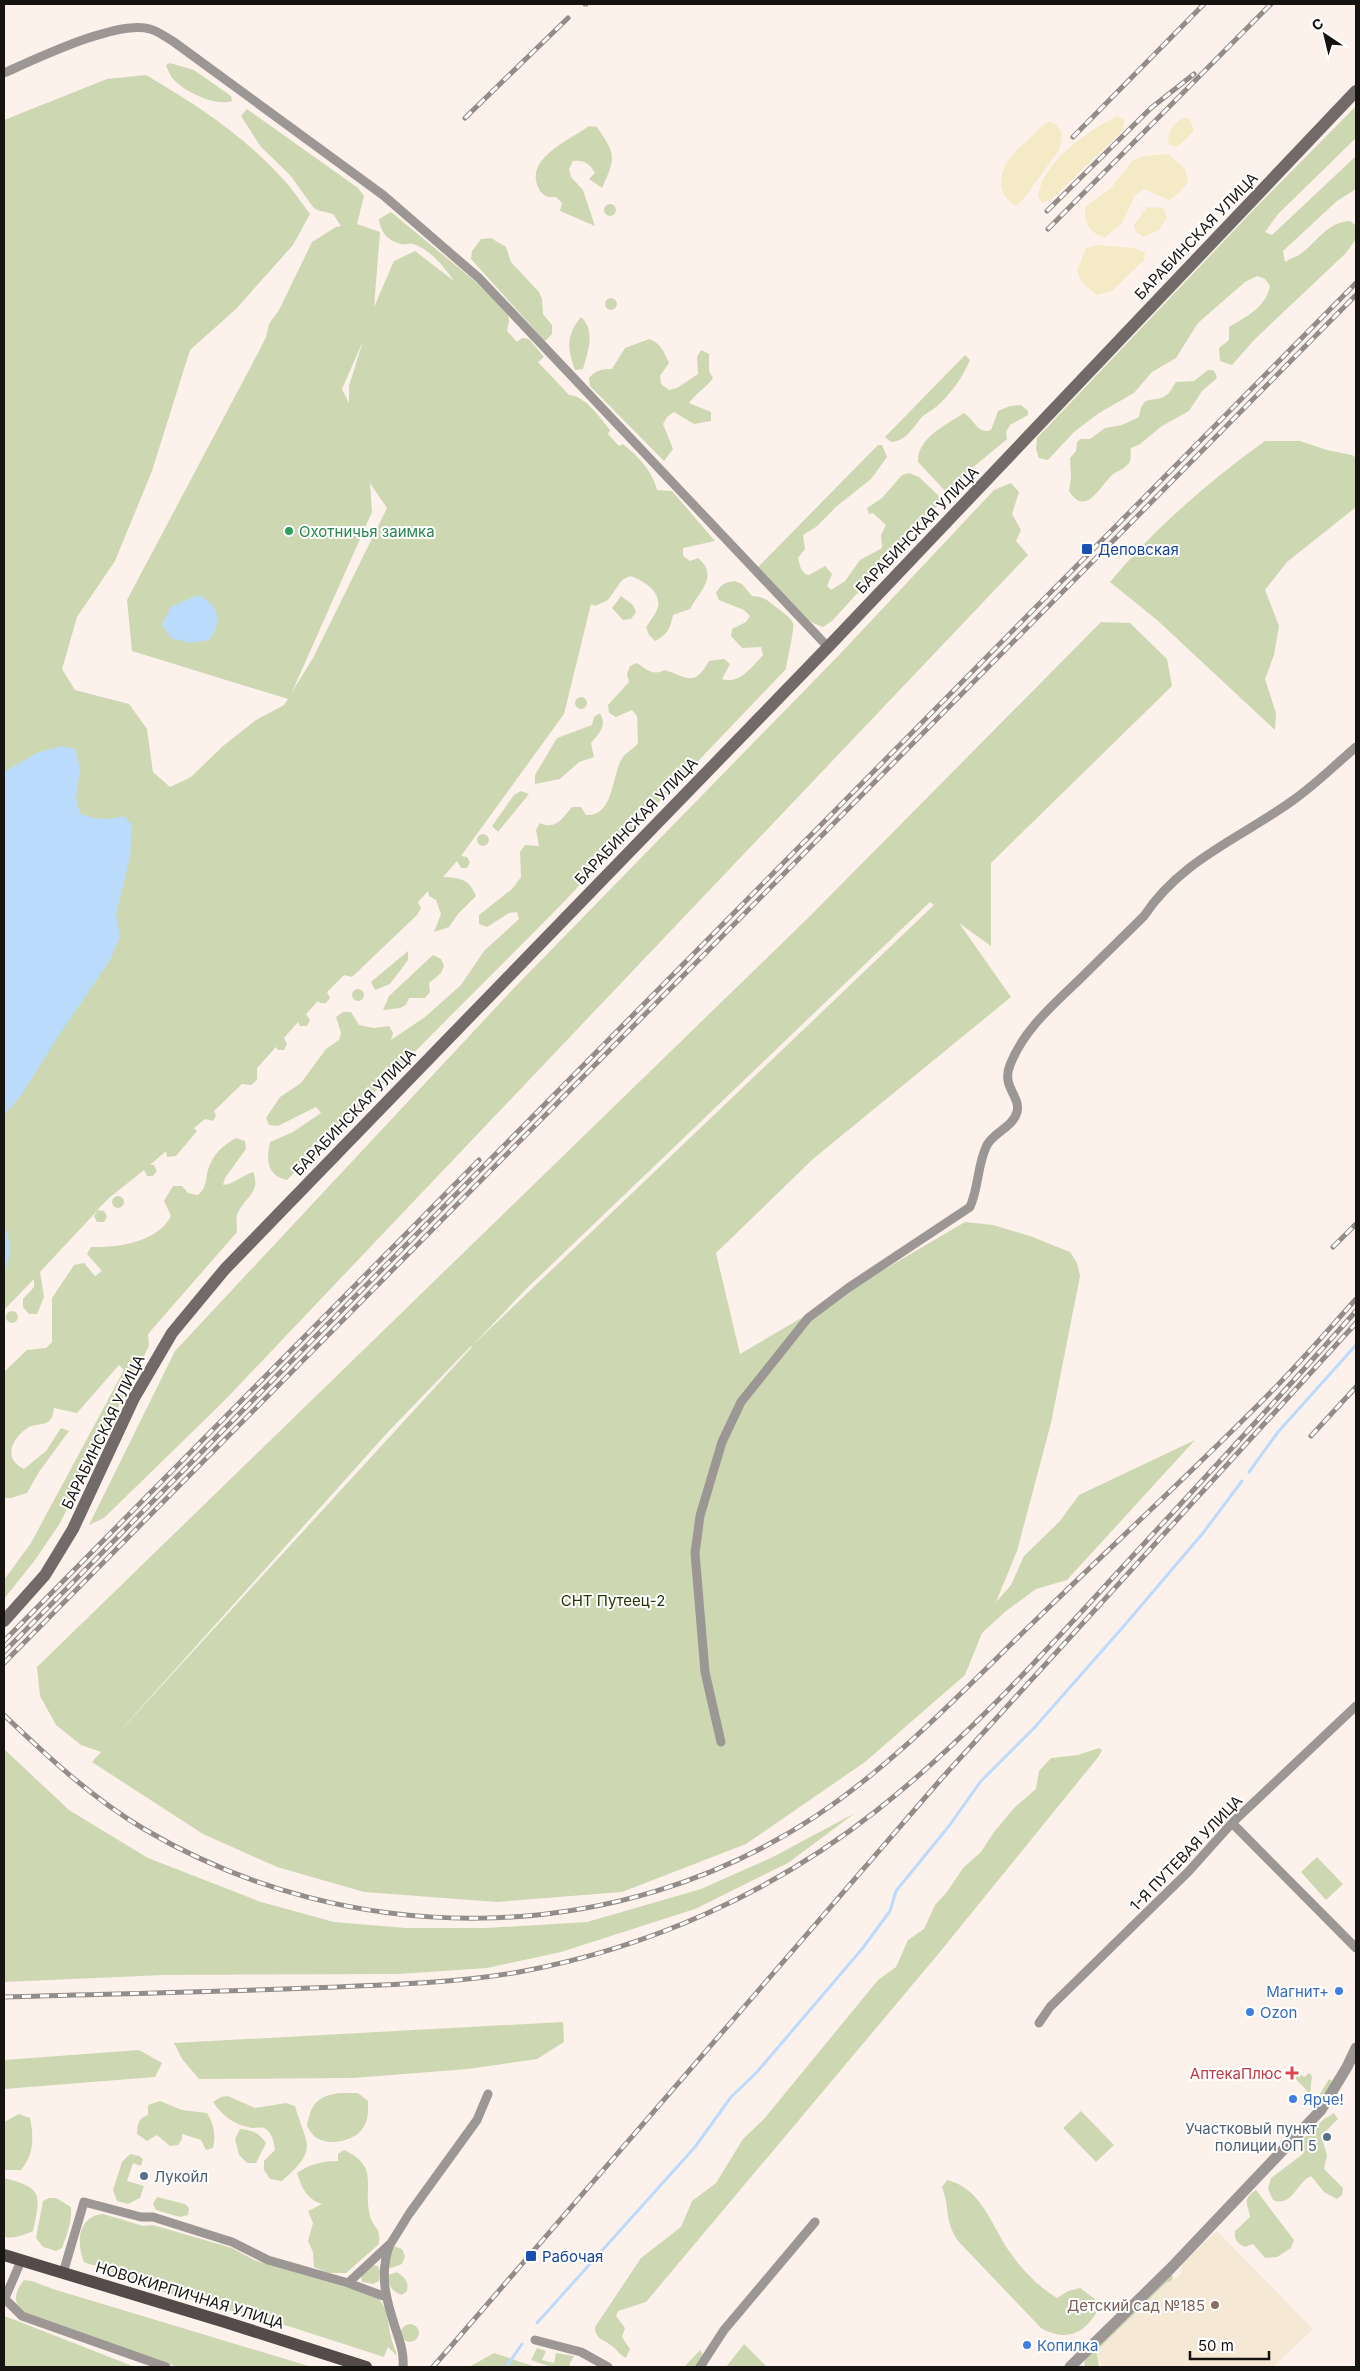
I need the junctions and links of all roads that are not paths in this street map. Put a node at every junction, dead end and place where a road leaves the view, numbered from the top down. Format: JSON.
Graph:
{"nodes":[{"id":1,"x":4,"y":73,"type":"edge"},
{"id":2,"x":1356,"y":91,"type":"edge"},
{"id":3,"x":828,"y":647,"type":"junction"},
{"id":4,"x":1356,"y":747,"type":"edge"},
{"id":5,"x":4,"y":1621,"type":"edge"},
{"id":6,"x":1356,"y":1706,"type":"edge"},
{"id":7,"x":721,"y":1742,"type":"dead end"},
{"id":8,"x":1232,"y":1823,"type":"junction"},
{"id":9,"x":1356,"y":1948,"type":"edge"},
{"id":10,"x":1039,"y":2023,"type":"dead end"},
{"id":11,"x":1356,"y":2048,"type":"edge"},
{"id":12,"x":488,"y":2094,"type":"dead end"},
{"id":13,"x":815,"y":2222,"type":"dead end"},
{"id":14,"x":391,"y":2243,"type":"junction"},
{"id":15,"x":4,"y":2255,"type":"edge"},
{"id":16,"x":20,"y":2261,"type":"junction"},
{"id":17,"x":63,"y":2273,"type":"junction"},
{"id":18,"x":348,"y":2283,"type":"junction"},
{"id":19,"x":5,"y":2298,"type":"edge"},
{"id":20,"x":386,"y":2298,"type":"junction"},
{"id":21,"x":536,"y":2340,"type":"dead end"},
{"id":22,"x":166,"y":2367,"type":"edge"},
{"id":23,"x":366,"y":2367,"type":"edge"},
{"id":24,"x":403,"y":2367,"type":"edge"},
{"id":25,"x":608,"y":2367,"type":"edge"},
{"id":26,"x":700,"y":2367,"type":"edge"},
{"id":27,"x":1070,"y":2367,"type":"edge"}],
"edges":[{"from":1,"to":3,"type":"street"},
{"from":2,"to":3,"type":"main road","name":"БАРАБИНСКАЯ УЛИЦА"},
{"from":3,"to":5,"type":"main road","name":"БАРАБИНСКАЯ УЛИЦА"},
{"from":4,"to":7,"type":"street"},
{"from":6,"to":8,"type":"street","name":"1-Я ПУТЕВАЯ УЛИЦА"},
{"from":8,"to":9,"type":"street"},
{"from":8,"to":10,"type":"street","name":"1-Я ПУТЕВАЯ УЛИЦА"},
{"from":11,"to":27,"type":"street"},
{"from":12,"to":14,"type":"street"},
{"from":13,"to":26,"type":"street"},
{"from":14,"to":18,"type":"street"},
{"from":14,"to":20,"type":"street"},
{"from":15,"to":16,"type":"main road","name":"НОВОКИРПИЧНАЯ УЛИЦА"},
{"from":16,"to":17,"type":"main road","name":"НОВОКИРПИЧНАЯ УЛИЦА"},
{"from":16,"to":19,"type":"street"},
{"from":17,"to":18,"type":"street"},
{"from":17,"to":23,"type":"main road","name":"НОВОКИРПИЧНАЯ УЛИЦА"},
{"from":18,"to":20,"type":"street"},
{"from":19,"to":22,"type":"street"},
{"from":20,"to":24,"type":"street"},
{"from":21,"to":25,"type":"street"}]}
